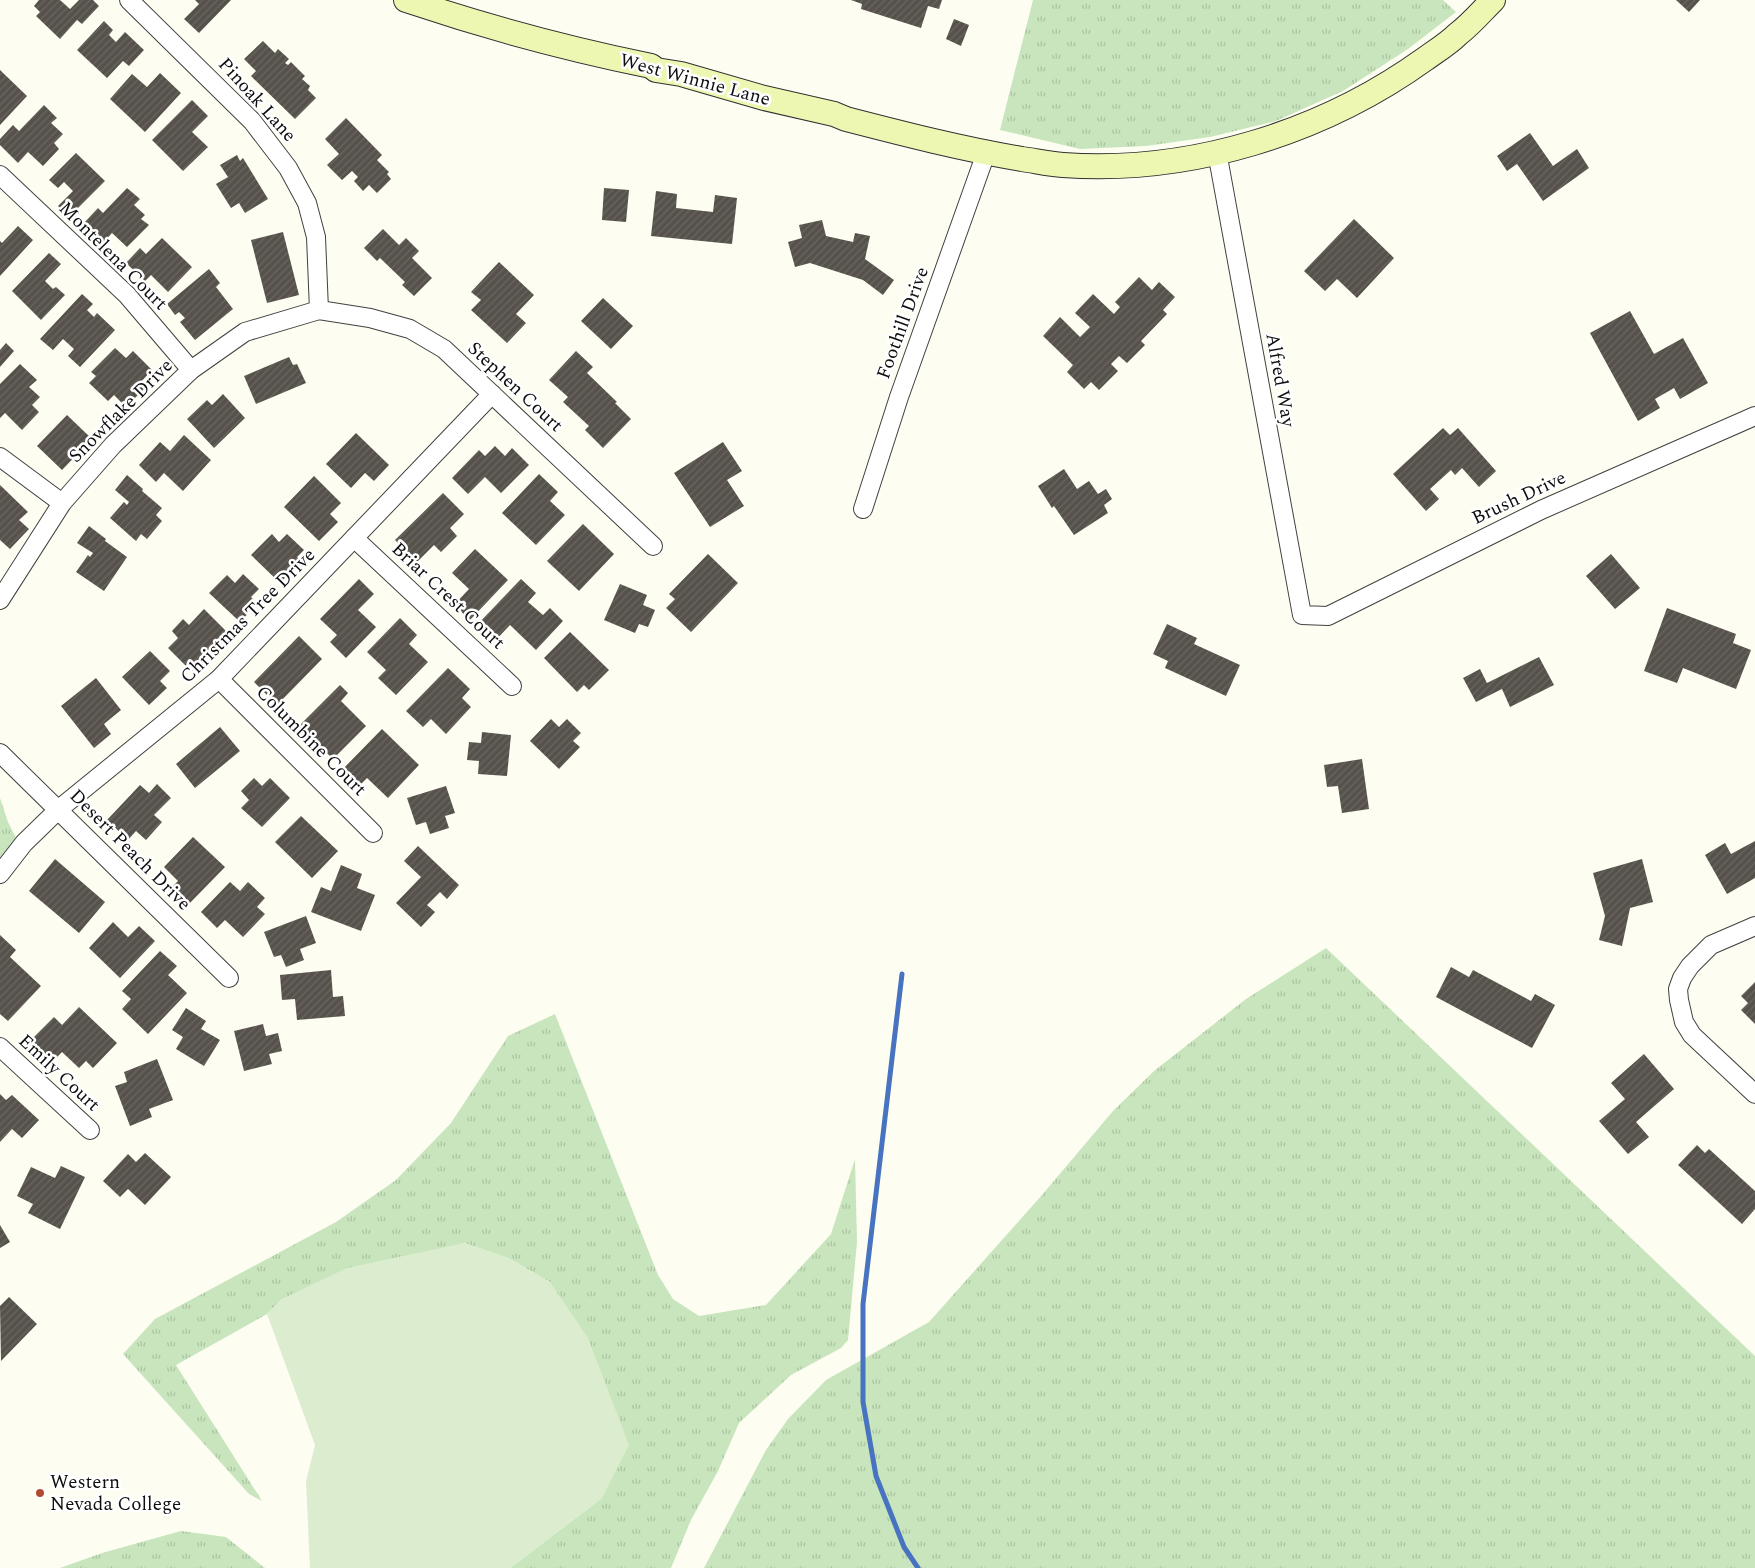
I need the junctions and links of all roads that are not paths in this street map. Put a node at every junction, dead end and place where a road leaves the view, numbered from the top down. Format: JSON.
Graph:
{"nodes":[{"id":1,"x":129,"y":0,"type":"edge"},
{"id":2,"x":406,"y":0,"type":"edge"},
{"id":3,"x":1493,"y":0,"type":"edge"},
{"id":4,"x":1217,"y":152,"type":"junction"},
{"id":5,"x":986,"y":153,"type":"junction"},
{"id":6,"x":0,"y":175,"type":"edge"},
{"id":7,"x":318,"y":310,"type":"junction"},
{"id":8,"x":191,"y":370,"type":"junction"},
{"id":9,"x":492,"y":394,"type":"junction"},
{"id":10,"x":1755,"y":416,"type":"edge"},
{"id":11,"x":0,"y":457,"type":"edge"},
{"id":12,"x":62,"y":503,"type":"junction"},
{"id":13,"x":863,"y":509,"type":"dead end"},
{"id":14,"x":354,"y":538,"type":"junction"},
{"id":15,"x":653,"y":546,"type":"dead end"},
{"id":16,"x":0,"y":600,"type":"edge"},
{"id":17,"x":1302,"y":615,"type":"joint"},
{"id":18,"x":219,"y":679,"type":"junction"},
{"id":19,"x":512,"y":686,"type":"dead end"},
{"id":20,"x":0,"y":753,"type":"edge"},
{"id":21,"x":59,"y":810,"type":"junction"},
{"id":22,"x":373,"y":834,"type":"dead end"},
{"id":23,"x":0,"y":874,"type":"edge"},
{"id":24,"x":1755,"y":926,"type":"edge"},
{"id":25,"x":229,"y":978,"type":"dead end"},
{"id":26,"x":0,"y":1047,"type":"edge"},
{"id":27,"x":1755,"y":1094,"type":"edge"},
{"id":28,"x":90,"y":1130,"type":"dead end"}],
"edges":[{"from":1,"to":7,"type":"street","name":"Pinoak Lane"},
{"from":2,"to":5,"type":"street","name":"West Winnie Lane"},
{"from":3,"to":4,"type":"street","name":"West Winnie Lane"},
{"from":4,"to":5,"type":"street","name":"West Winnie Lane"},
{"from":4,"to":17,"type":"street","name":"Alfred Way"},
{"from":5,"to":13,"type":"street","name":"Foothill Drive"},
{"from":6,"to":8,"type":"street","name":"Montelena Court"},
{"from":7,"to":8,"type":"street","name":"Snowflake Drive"},
{"from":7,"to":9,"type":"street","name":"Stephen Court"},
{"from":8,"to":12,"type":"street","name":"Snowflake Drive"},
{"from":9,"to":14,"type":"street","name":"Christmas Tree Drive"},
{"from":9,"to":15,"type":"street","name":"Stephen Court"},
{"from":10,"to":17,"type":"street","name":"Brush Drive"},
{"from":11,"to":12,"type":"street"},
{"from":12,"to":16,"type":"street","name":"Snowflake Drive"},
{"from":14,"to":18,"type":"street","name":"Christmas Tree Drive"},
{"from":14,"to":19,"type":"street","name":"Briar Crest Court"},
{"from":18,"to":21,"type":"street","name":"Christmas Tree Drive"},
{"from":18,"to":22,"type":"street","name":"Columbine Court"},
{"from":20,"to":21,"type":"street","name":"Desert Peach Drive"},
{"from":21,"to":23,"type":"street","name":"Christmas Tree Drive"},
{"from":21,"to":25,"type":"street","name":"Desert Peach Drive"},
{"from":24,"to":27,"type":"street"},
{"from":26,"to":28,"type":"street","name":"Emily Court"}]}
